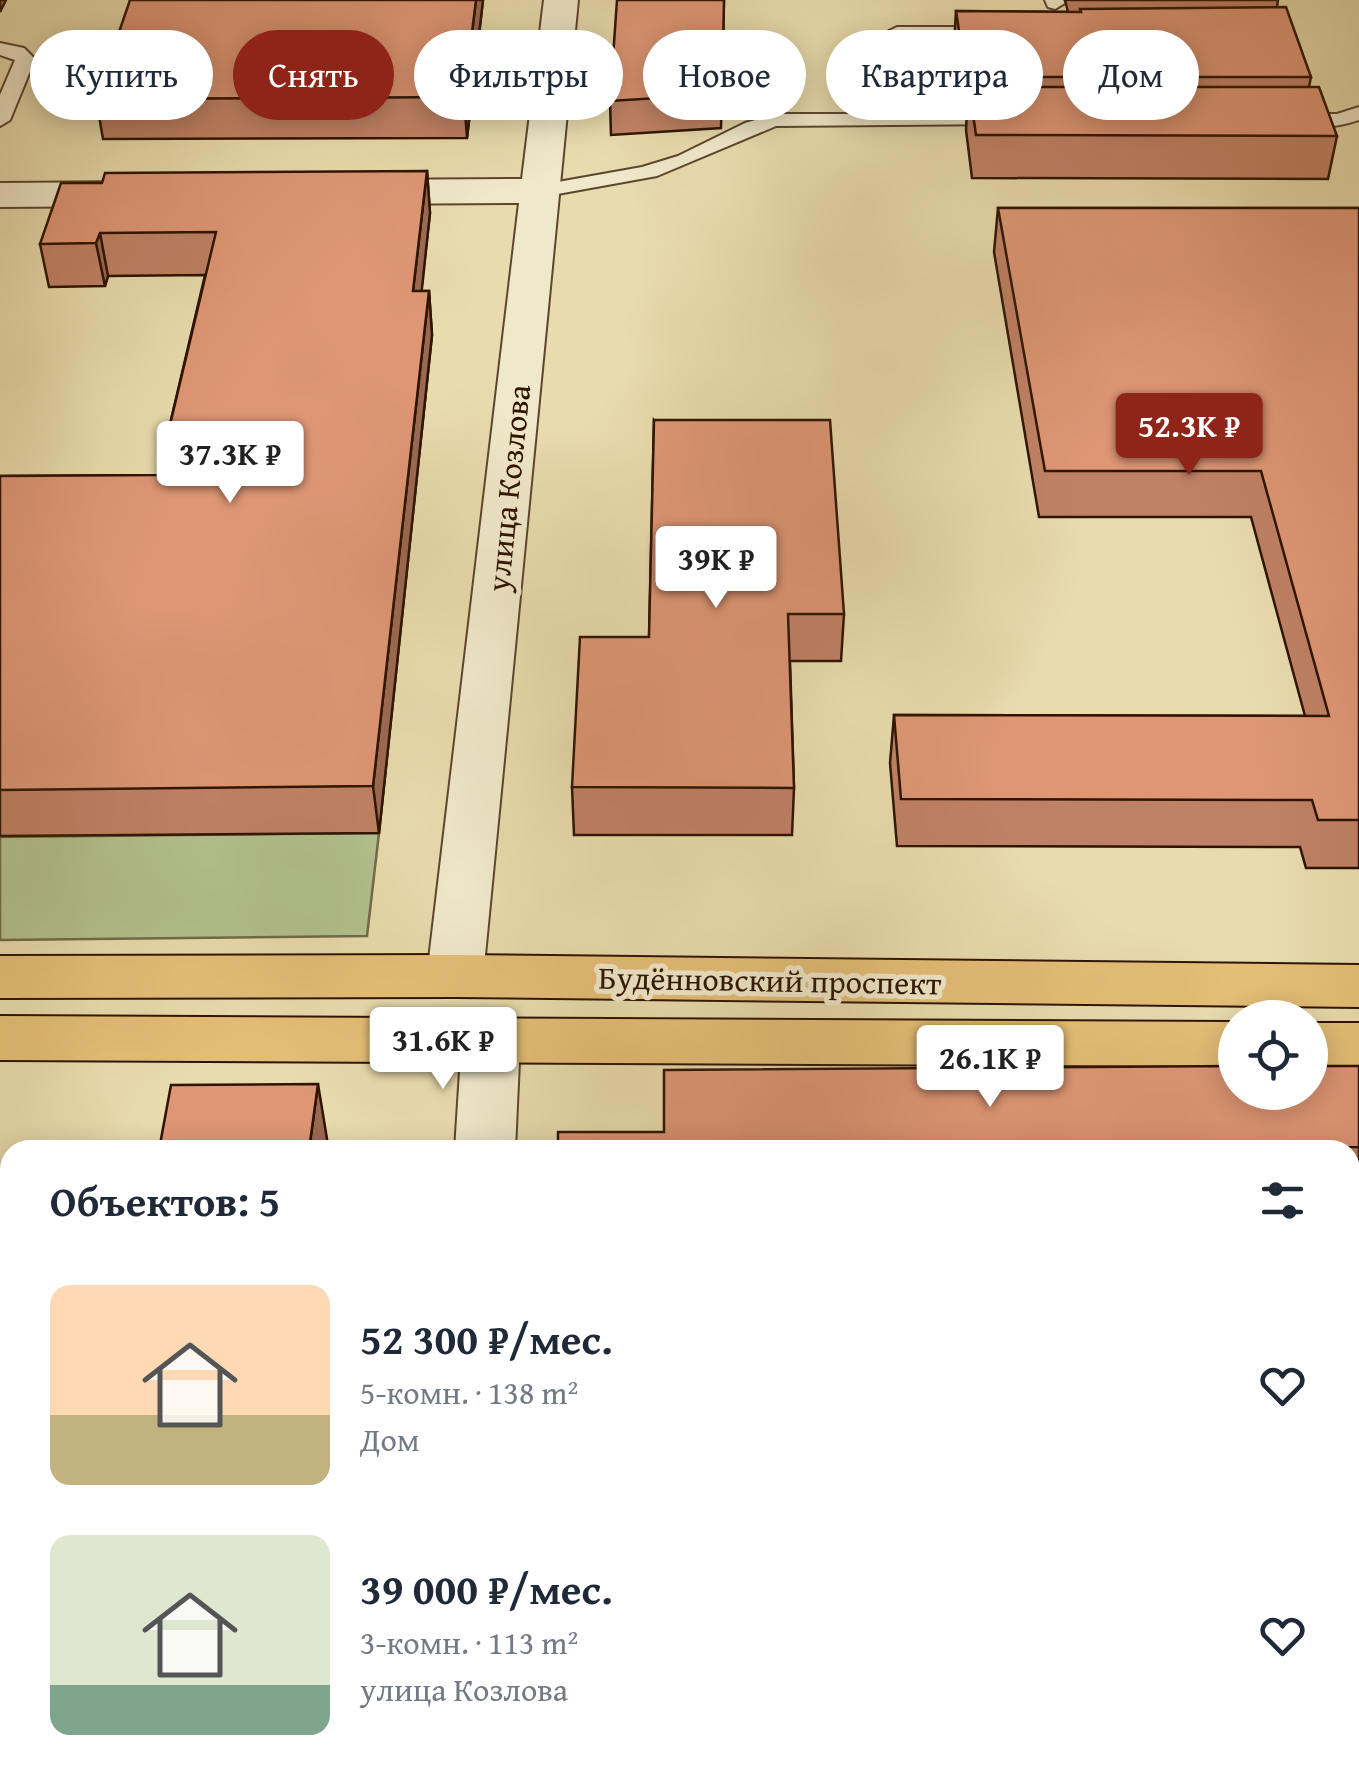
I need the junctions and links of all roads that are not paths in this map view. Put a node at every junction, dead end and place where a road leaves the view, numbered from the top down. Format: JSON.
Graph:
{"nodes":[{"id":1,"x":561,"y":0,"type":"edge"},
{"id":2,"x":0,"y":50,"type":"edge"},
{"id":3,"x":1359,"y":114,"type":"edge"},
{"id":4,"x":0,"y":120,"type":"edge"},
{"id":5,"x":826,"y":120,"type":"edge"},
{"id":6,"x":1260,"y":120,"type":"edge"},
{"id":7,"x":540,"y":191,"type":"junction"},
{"id":8,"x":309,"y":192,"type":"edge"},
{"id":9,"x":0,"y":194,"type":"edge"},
{"id":10,"x":174,"y":194,"type":"edge"},
{"id":11,"x":455,"y":976,"type":"junction"},
{"id":12,"x":0,"y":978,"type":"edge"},
{"id":13,"x":1359,"y":986,"type":"edge"},
{"id":14,"x":0,"y":1038,"type":"edge"},
{"id":15,"x":491,"y":1038,"type":"junction"},
{"id":16,"x":1218,"y":1044,"type":"edge"},
{"id":17,"x":1328,"y":1045,"type":"edge"},
{"id":18,"x":1359,"y":1045,"type":"edge"},
{"id":19,"x":485,"y":1140,"type":"edge"}],
"edges":[{"from":1,"to":7,"type":"street","name":"улица Козлова"},
{"from":2,"to":4,"type":"lane"},
{"from":3,"to":6,"type":"lane"},
{"from":5,"to":7,"type":"lane"},
{"from":7,"to":8,"type":"street"},
{"from":7,"to":11,"type":"street","name":"улица Козлова"},
{"from":9,"to":10,"type":"street"},
{"from":11,"to":12,"type":"main road","name":"Будённовский проспект"},
{"from":11,"to":13,"type":"main road","name":"Будённовский проспект"},
{"from":14,"to":15,"type":"main road","name":"Будённовский проспект"},
{"from":15,"to":16,"type":"main road","name":"Будённовский проспект"},
{"from":15,"to":19,"type":"street"},
{"from":17,"to":18,"type":"main road"}]}
